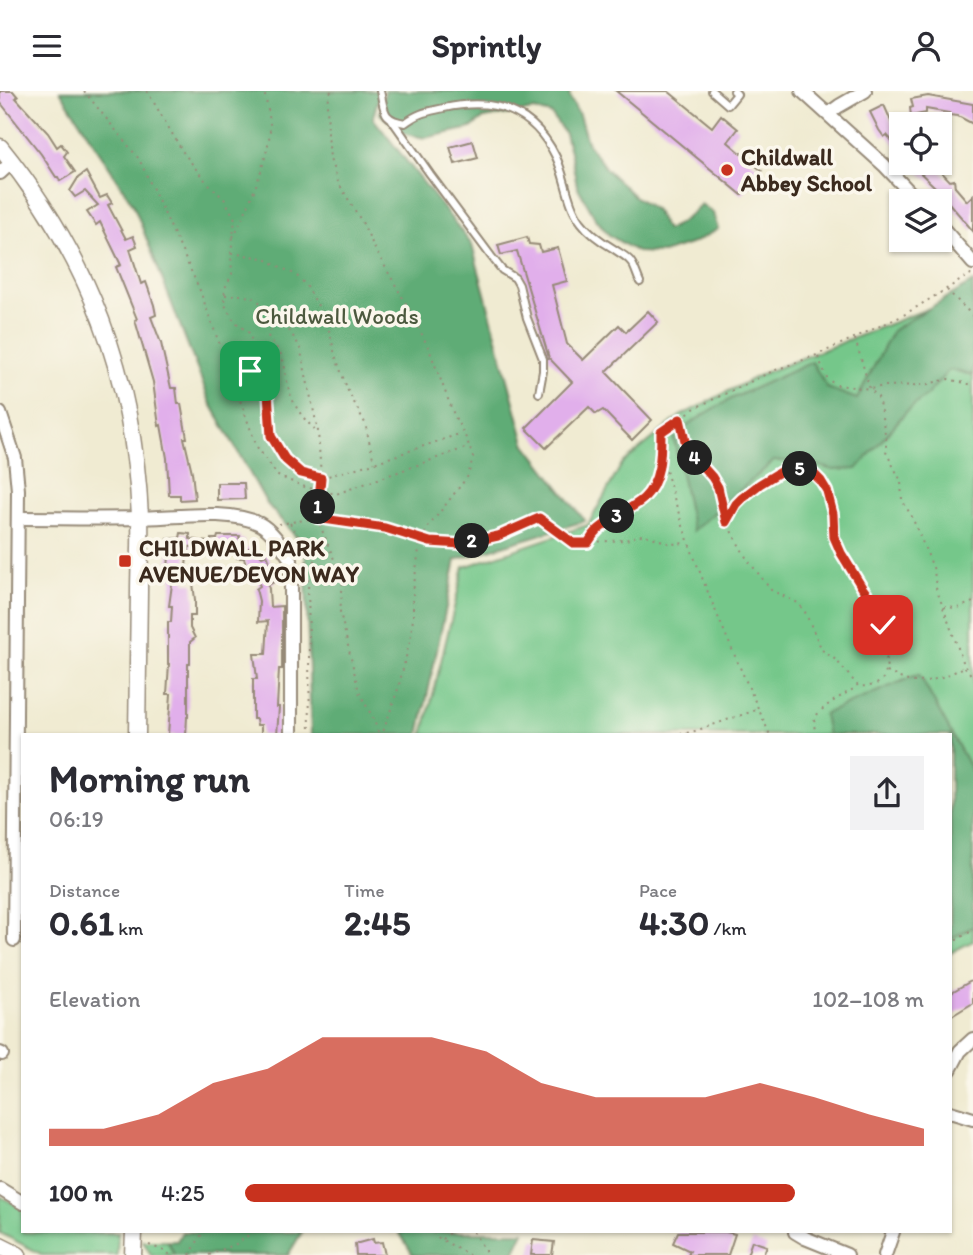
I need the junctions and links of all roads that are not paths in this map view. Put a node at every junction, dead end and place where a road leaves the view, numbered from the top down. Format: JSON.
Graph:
{"nodes":[{"id":1,"x":380,"y":91,"type":"edge"},
{"id":2,"x":712,"y":91,"type":"edge"},
{"id":3,"x":734,"y":91,"type":"edge"},
{"id":4,"x":802,"y":91,"type":"edge"},
{"id":5,"x":865,"y":91,"type":"edge"},
{"id":6,"x":828,"y":114,"type":"junction"},
{"id":7,"x":392,"y":120,"type":"junction"},
{"id":8,"x":0,"y":147,"type":"edge"},
{"id":9,"x":6,"y":168,"type":"edge"},
{"id":10,"x":907,"y":189,"type":"edge"},
{"id":11,"x":952,"y":239,"type":"edge"},
{"id":12,"x":973,"y":263,"type":"edge"},
{"id":13,"x":640,"y":282,"type":"dead end"},
{"id":14,"x":539,"y":393,"type":"dead end"},
{"id":15,"x":0,"y":413,"type":"edge"},
{"id":16,"x":19,"y":518,"type":"junction"},
{"id":17,"x":140,"y":518,"type":"junction"},
{"id":18,"x":137,"y":733,"type":"edge"},
{"id":19,"x":291,"y":733,"type":"edge"},
{"id":20,"x":0,"y":827,"type":"edge"},
{"id":21,"x":19,"y":827,"type":"edge"},
{"id":22,"x":14,"y":940,"type":"dead end"},
{"id":23,"x":973,"y":1039,"type":"edge"},
{"id":24,"x":952,"y":1066,"type":"edge"},
{"id":25,"x":952,"y":1113,"type":"edge"},
{"id":26,"x":973,"y":1119,"type":"edge"},
{"id":27,"x":0,"y":1189,"type":"edge"},
{"id":28,"x":21,"y":1202,"type":"edge"},
{"id":29,"x":797,"y":1233,"type":"edge"},
{"id":30,"x":893,"y":1233,"type":"edge"},
{"id":31,"x":0,"y":1246,"type":"edge"},
{"id":32,"x":18,"y":1255,"type":"edge"},
{"id":33,"x":847,"y":1255,"type":"edge"},
{"id":34,"x":886,"y":1255,"type":"edge"}],
"edges":[{"from":1,"to":7,"type":"lane"},
{"from":2,"to":3,"type":"lane"},
{"from":4,"to":6,"type":"street"},
{"from":5,"to":6,"type":"street"},
{"from":6,"to":10,"type":"street"},
{"from":7,"to":13,"type":"lane"},
{"from":7,"to":14,"type":"lane"},
{"from":8,"to":9,"type":"street"},
{"from":9,"to":17,"type":"street"},
{"from":11,"to":12,"type":"street"},
{"from":15,"to":16,"type":"street"},
{"from":16,"to":17,"type":"street"},
{"from":16,"to":21,"type":"street"},
{"from":17,"to":18,"type":"street"},
{"from":17,"to":19,"type":"street"},
{"from":20,"to":21,"type":"street"},
{"from":21,"to":22,"type":"street"},
{"from":23,"to":24,"type":"street"},
{"from":25,"to":26,"type":"street"},
{"from":27,"to":28,"type":"street"},
{"from":29,"to":33,"type":"street"},
{"from":30,"to":34,"type":"street"},
{"from":31,"to":32,"type":"street"}]}
